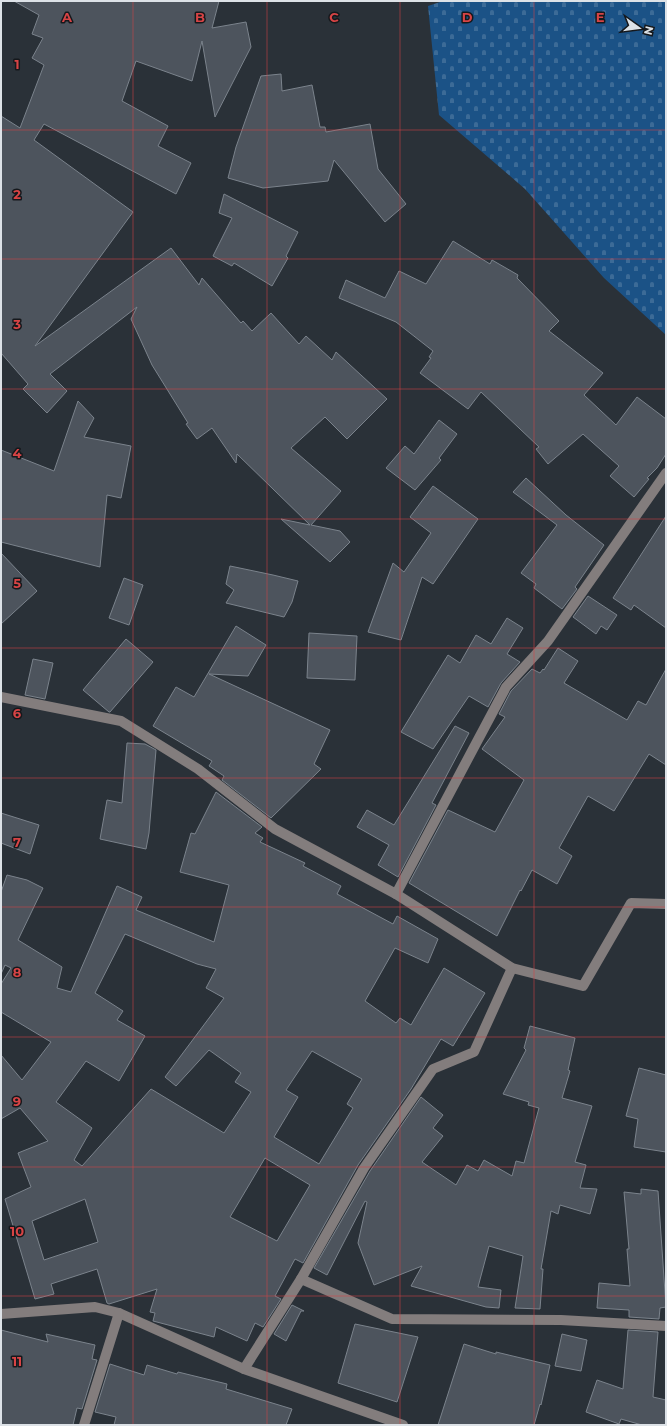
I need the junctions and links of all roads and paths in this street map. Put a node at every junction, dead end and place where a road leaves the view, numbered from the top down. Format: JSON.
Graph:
{"nodes":[{"id":1,"x":666,"y":473,"type":"edge"},
{"id":2,"x":1,"y":698,"type":"edge"},
{"id":3,"x":396,"y":894,"type":"junction"},
{"id":4,"x":666,"y":904,"type":"edge"},
{"id":5,"x":512,"y":968,"type":"junction"},
{"id":6,"x":301,"y":1280,"type":"junction"},
{"id":7,"x":119,"y":1313,"type":"junction"},
{"id":8,"x":1,"y":1314,"type":"edge"},
{"id":9,"x":666,"y":1326,"type":"edge"},
{"id":10,"x":244,"y":1369,"type":"junction"},
{"id":11,"x":84,"y":1425,"type":"edge"},
{"id":12,"x":403,"y":1425,"type":"edge"}],
"edges":[{"from":1,"to":3,"type":"street"},
{"from":2,"to":3,"type":"street"},
{"from":3,"to":5,"type":"street"},
{"from":4,"to":5,"type":"street"},
{"from":5,"to":6,"type":"street"},
{"from":6,"to":9,"type":"street"},
{"from":6,"to":10,"type":"street"},
{"from":7,"to":8,"type":"street"},
{"from":7,"to":10,"type":"street"},
{"from":7,"to":11,"type":"street"},
{"from":10,"to":12,"type":"street"}]}
